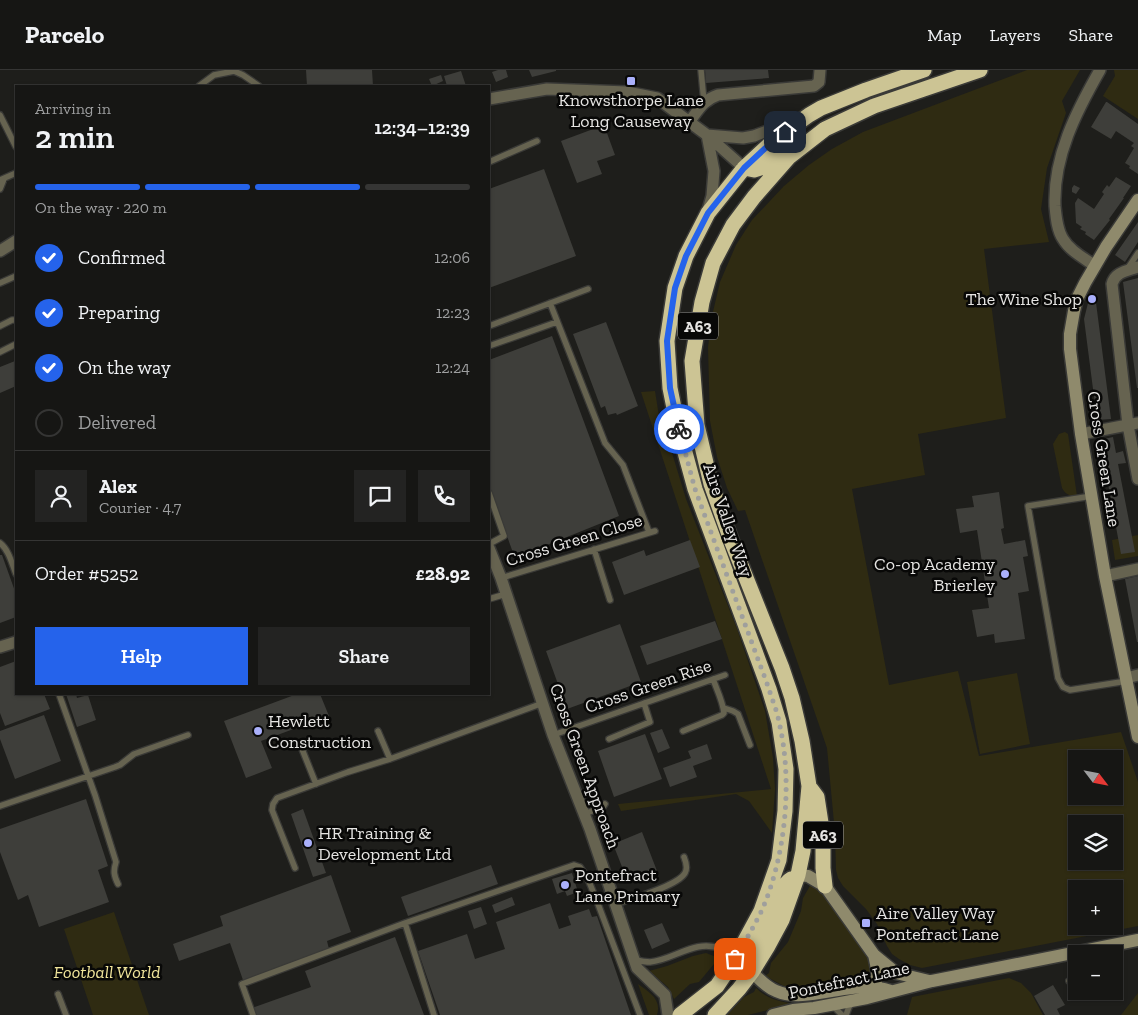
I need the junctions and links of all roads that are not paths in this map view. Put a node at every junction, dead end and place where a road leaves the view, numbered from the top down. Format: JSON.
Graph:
{"nodes":[{"id":1,"x":701,"y":70,"type":"edge"},
{"id":2,"x":820,"y":70,"type":"edge"},
{"id":3,"x":924,"y":70,"type":"edge"},
{"id":4,"x":980,"y":70,"type":"edge"},
{"id":5,"x":1100,"y":70,"type":"edge"},
{"id":6,"x":234,"y":71,"type":"edge"},
{"id":7,"x":200,"y":85,"type":"edge"},
{"id":8,"x":258,"y":85,"type":"edge"},
{"id":9,"x":490,"y":99,"type":"edge"},
{"id":10,"x":704,"y":102,"type":"junction"},
{"id":11,"x":0,"y":115,"type":"edge"},
{"id":12,"x":809,"y":115,"type":"junction"},
{"id":13,"x":689,"y":122,"type":"junction"},
{"id":14,"x":708,"y":135,"type":"junction"},
{"id":15,"x":537,"y":141,"type":"dead end"},
{"id":16,"x":15,"y":145,"type":"edge"},
{"id":17,"x":789,"y":157,"type":"junction"},
{"id":18,"x":490,"y":162,"type":"edge"},
{"id":19,"x":744,"y":168,"type":"junction"},
{"id":20,"x":15,"y":173,"type":"edge"},
{"id":21,"x":1,"y":177,"type":"edge"},
{"id":22,"x":0,"y":188,"type":"edge"},
{"id":23,"x":754,"y":197,"type":"junction"},
{"id":24,"x":1138,"y":200,"type":"edge"},
{"id":25,"x":708,"y":213,"type":"junction"},
{"id":26,"x":15,"y":243,"type":"edge"},
{"id":27,"x":0,"y":251,"type":"edge"},
{"id":28,"x":1138,"y":253,"type":"edge"},
{"id":29,"x":1095,"y":266,"type":"junction"},
{"id":30,"x":1138,"y":267,"type":"edge"},
{"id":31,"x":1126,"y":271,"type":"junction"},
{"id":32,"x":15,"y":276,"type":"edge"},
{"id":33,"x":0,"y":283,"type":"edge"},
{"id":34,"x":588,"y":288,"type":"dead end"},
{"id":35,"x":550,"y":303,"type":"junction"},
{"id":36,"x":15,"y":319,"type":"edge"},
{"id":37,"x":558,"y":322,"type":"junction"},
{"id":38,"x":0,"y":326,"type":"edge"},
{"id":39,"x":490,"y":326,"type":"edge"},
{"id":40,"x":15,"y":344,"type":"edge"},
{"id":41,"x":490,"y":346,"type":"edge"},
{"id":42,"x":0,"y":352,"type":"edge"},
{"id":43,"x":1133,"y":424,"type":"edge"},
{"id":44,"x":1081,"y":434,"type":"junction"},
{"id":45,"x":1138,"y":479,"type":"edge"},
{"id":46,"x":490,"y":496,"type":"edge"},
{"id":47,"x":1092,"y":496,"type":"junction"},
{"id":48,"x":0,"y":543,"type":"edge"},
{"id":49,"x":490,"y":545,"type":"edge"},
{"id":50,"x":490,"y":549,"type":"edge"},
{"id":51,"x":594,"y":550,"type":"junction"},
{"id":52,"x":1138,"y":569,"type":"edge"},
{"id":53,"x":15,"y":571,"type":"edge"},
{"id":54,"x":1105,"y":576,"type":"junction"},
{"id":55,"x":501,"y":578,"type":"junction"},
{"id":56,"x":506,"y":594,"type":"junction"},
{"id":57,"x":490,"y":599,"type":"edge"},
{"id":58,"x":610,"y":600,"type":"dead end"},
{"id":59,"x":15,"y":642,"type":"edge"},
{"id":60,"x":0,"y":648,"type":"edge"},
{"id":61,"x":725,"y":675,"type":"dead end"},
{"id":62,"x":1130,"y":678,"type":"edge"},
{"id":63,"x":713,"y":679,"type":"junction"},
{"id":64,"x":59,"y":695,"type":"edge"},
{"id":65,"x":543,"y":703,"type":"junction"},
{"id":66,"x":644,"y":703,"type":"junction"},
{"id":67,"x":724,"y":708,"type":"junction"},
{"id":68,"x":378,"y":731,"type":"dead end"},
{"id":69,"x":683,"y":731,"type":"dead end"},
{"id":70,"x":554,"y":734,"type":"junction"},
{"id":71,"x":188,"y":736,"type":"dead end"},
{"id":72,"x":1138,"y":737,"type":"edge"},
{"id":73,"x":609,"y":738,"type":"dead end"},
{"id":74,"x":300,"y":744,"type":"dead end"},
{"id":75,"x":750,"y":746,"type":"dead end"},
{"id":76,"x":390,"y":759,"type":"junction"},
{"id":77,"x":88,"y":776,"type":"junction"},
{"id":78,"x":316,"y":784,"type":"junction"},
{"id":79,"x":809,"y":786,"type":"junction"},
{"id":80,"x":605,"y":804,"type":"dead end"},
{"id":81,"x":0,"y":806,"type":"edge"},
{"id":82,"x":584,"y":814,"type":"junction"},
{"id":83,"x":684,"y":857,"type":"dead end"},
{"id":84,"x":295,"y":868,"type":"dead end"},
{"id":85,"x":798,"y":875,"type":"junction"},
{"id":86,"x":118,"y":884,"type":"dead end"},
{"id":87,"x":825,"y":886,"type":"junction"},
{"id":88,"x":616,"y":904,"type":"junction"},
{"id":89,"x":405,"y":923,"type":"junction"},
{"id":90,"x":1138,"y":940,"type":"edge"},
{"id":91,"x":1119,"y":945,"type":"edge"},
{"id":92,"x":874,"y":955,"type":"junction"},
{"id":93,"x":1068,"y":956,"type":"edge"},
{"id":94,"x":634,"y":960,"type":"junction"},
{"id":95,"x":743,"y":960,"type":"junction"},
{"id":96,"x":932,"y":981,"type":"junction"},
{"id":97,"x":871,"y":992,"type":"junction"},
{"id":98,"x":58,"y":994,"type":"dead end"},
{"id":99,"x":854,"y":1000,"type":"junction"},
{"id":100,"x":832,"y":1004,"type":"junction"},
{"id":101,"x":252,"y":1014,"type":"edge"},
{"id":102,"x":66,"y":1015,"type":"edge"},
{"id":103,"x":245,"y":1015,"type":"edge"},
{"id":104,"x":434,"y":1015,"type":"edge"},
{"id":105,"x":640,"y":1015,"type":"edge"},
{"id":106,"x":668,"y":1015,"type":"edge"},
{"id":107,"x":680,"y":1015,"type":"edge"},
{"id":108,"x":715,"y":1015,"type":"edge"},
{"id":109,"x":773,"y":1015,"type":"edge"},
{"id":110,"x":842,"y":1015,"type":"edge"},
{"id":111,"x":846,"y":1015,"type":"edge"}],
"edges":[{"from":1,"to":10,"type":"lane"},
{"from":2,"to":10,"type":"street"},
{"from":3,"to":12,"type":"highway","number":"A63"},
{"from":4,"to":17,"type":"highway","number":"A63"},
{"from":5,"to":29,"type":"street"},
{"from":6,"to":7,"type":"lane"},
{"from":6,"to":8,"type":"lane"},
{"from":9,"to":13,"type":"street"},
{"from":10,"to":13,"type":"street"},
{"from":11,"to":16,"type":"lane"},
{"from":12,"to":14,"type":"street"},
{"from":12,"to":19,"type":"highway","number":"A63"},
{"from":13,"to":14,"type":"street"},
{"from":14,"to":19,"type":"street"},
{"from":14,"to":25,"type":"street"},
{"from":15,"to":18,"type":"lane"},
{"from":17,"to":19,"type":"highway"},
{"from":17,"to":23,"type":"highway","name":"Aire Valley Way","number":"A63"},
{"from":19,"to":23,"type":"highway"},
{"from":19,"to":25,"type":"highway","name":"Aire Valley Way","number":"A63"},
{"from":20,"to":21,"type":"lane"},
{"from":21,"to":22,"type":"lane"},
{"from":23,"to":79,"type":"highway","name":"Aire Valley Way","number":"A63"},
{"from":24,"to":29,"type":"street","name":"Cross Green Lane"},
{"from":25,"to":95,"type":"highway","name":"Aire Valley Way","number":"A63"},
{"from":26,"to":27,"type":"street"},
{"from":28,"to":31,"type":"lane"},
{"from":29,"to":44,"type":"street","name":"Cross Green Lane"},
{"from":30,"to":31,"type":"street"},
{"from":31,"to":43,"type":"street"},
{"from":32,"to":33,"type":"lane"},
{"from":34,"to":35,"type":"lane"},
{"from":35,"to":37,"type":"lane"},
{"from":35,"to":39,"type":"lane"},
{"from":36,"to":38,"type":"lane"},
{"from":37,"to":41,"type":"lane"},
{"from":37,"to":51,"type":"lane","name":"Cross Green Close"},
{"from":40,"to":42,"type":"lane"},
{"from":43,"to":44,"type":"street"},
{"from":43,"to":45,"type":"street"},
{"from":44,"to":47,"type":"street","name":"Cross Green Lane"},
{"from":46,"to":49,"type":"lane"},
{"from":47,"to":54,"type":"street","name":"Cross Green Lane"},
{"from":47,"to":62,"type":"lane"},
{"from":48,"to":53,"type":"lane"},
{"from":50,"to":55,"type":"street","name":"Cross Green Approach"},
{"from":51,"to":55,"type":"lane","name":"Cross Green Close"},
{"from":51,"to":58,"type":"lane"},
{"from":52,"to":54,"type":"street"},
{"from":54,"to":62,"type":"street","name":"Cross Green Lane"},
{"from":55,"to":56,"type":"street","name":"Cross Green Approach"},
{"from":56,"to":57,"type":"lane"},
{"from":56,"to":65,"type":"street","name":"Cross Green Approach"},
{"from":59,"to":60,"type":"street"},
{"from":61,"to":63,"type":"lane","name":"Cross Green Rise"},
{"from":62,"to":72,"type":"street","name":"Cross Green Lane"},
{"from":63,"to":66,"type":"lane","name":"Cross Green Rise"},
{"from":63,"to":67,"type":"lane"},
{"from":64,"to":77,"type":"lane"},
{"from":65,"to":70,"type":"street","name":"Cross Green Approach"},
{"from":65,"to":76,"type":"lane"},
{"from":66,"to":70,"type":"lane","name":"Cross Green Rise"},
{"from":66,"to":73,"type":"lane"},
{"from":67,"to":69,"type":"lane"},
{"from":67,"to":75,"type":"lane"},
{"from":68,"to":76,"type":"lane"},
{"from":70,"to":82,"type":"street","name":"Cross Green Approach"},
{"from":71,"to":77,"type":"lane"},
{"from":74,"to":78,"type":"lane"},
{"from":76,"to":78,"type":"lane"},
{"from":77,"to":81,"type":"lane"},
{"from":77,"to":86,"type":"lane"},
{"from":78,"to":84,"type":"lane"},
{"from":79,"to":85,"type":"highway","name":"Aire Valley Way","number":"A63"},
{"from":79,"to":87,"type":"highway","number":"A63"},
{"from":80,"to":82,"type":"lane"},
{"from":82,"to":88,"type":"street","name":"Cross Green Approach"},
{"from":83,"to":88,"type":"lane"},
{"from":85,"to":87,"type":"street","name":"Pontefract Lane"},
{"from":85,"to":95,"type":"highway","number":"A63"},
{"from":87,"to":92,"type":"street","name":"Pontefract Lane"},
{"from":88,"to":94,"type":"street","name":"Cross Green Approach"},
{"from":89,"to":101,"type":"lane"},
{"from":89,"to":104,"type":"lane"},
{"from":89,"to":105,"type":"lane"},
{"from":90,"to":91,"type":"street","name":"Pontefract Lane"},
{"from":92,"to":96,"type":"street","name":"Pontefract Lane"},
{"from":92,"to":97,"type":"street"},
{"from":93,"to":96,"type":"street","name":"Pontefract Lane"},
{"from":94,"to":95,"type":"lane"},
{"from":94,"to":106,"type":"street","name":"Cross Green Approach"},
{"from":95,"to":97,"type":"street"},
{"from":95,"to":107,"type":"highway","number":"A63"},
{"from":95,"to":108,"type":"highway","number":"A63"},
{"from":96,"to":97,"type":"street","name":"Pontefract Lane"},
{"from":97,"to":99,"type":"street","name":"Pontefract Lane"},
{"from":98,"to":102,"type":"lane"},
{"from":99,"to":100,"type":"street","name":"Pontefract Lane"},
{"from":99,"to":111,"type":"lane"},
{"from":100,"to":109,"type":"street","name":"Pontefract Lane"},
{"from":100,"to":110,"type":"lane"},
{"from":101,"to":103,"type":"lane"}]}
